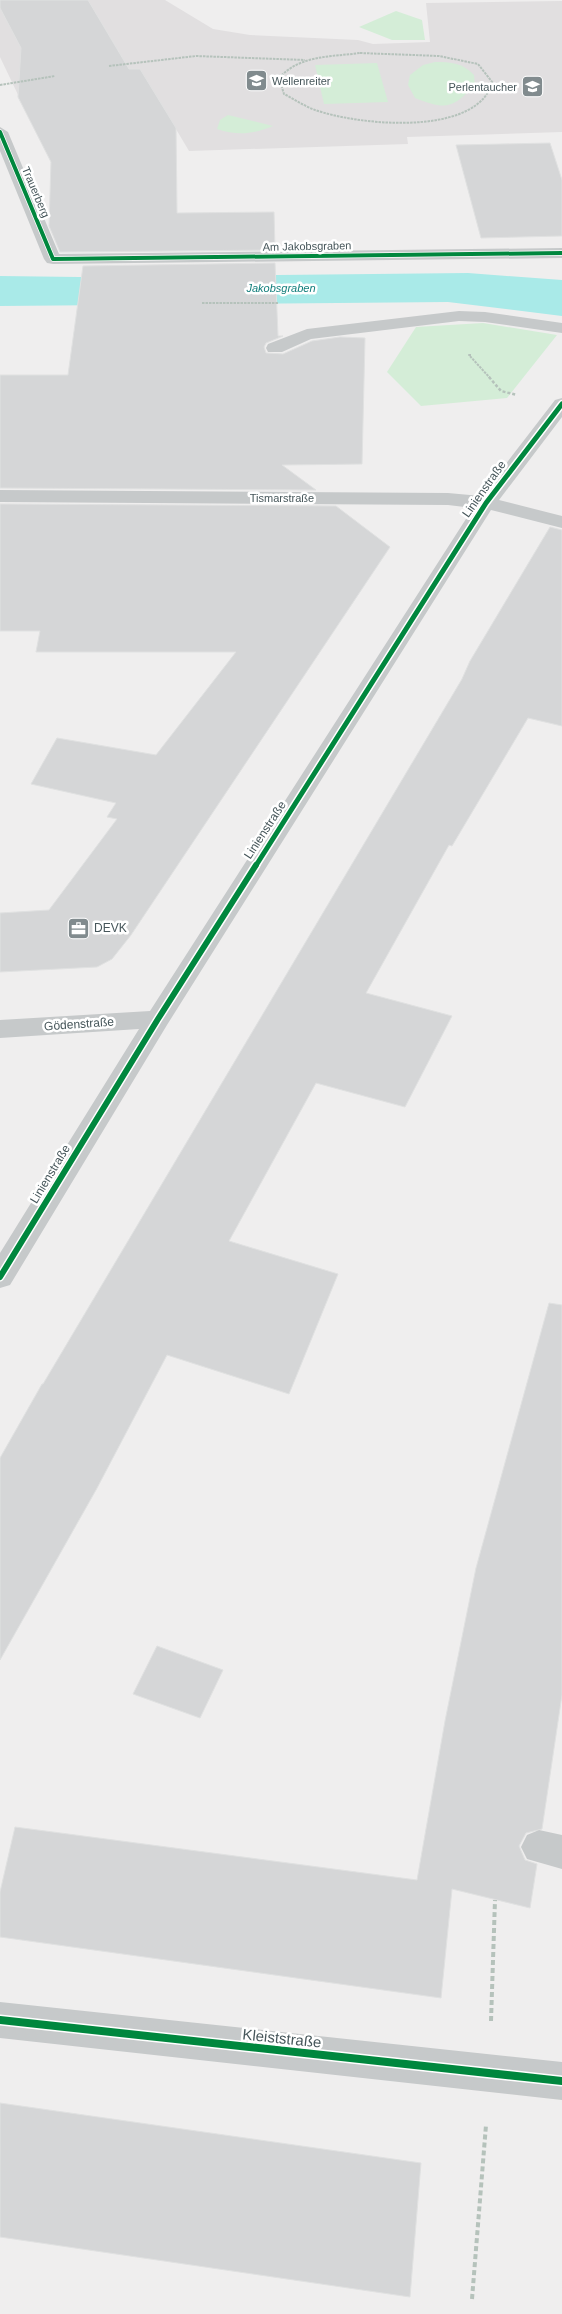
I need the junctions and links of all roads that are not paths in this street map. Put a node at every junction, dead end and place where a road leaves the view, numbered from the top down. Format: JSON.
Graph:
{"nodes":[{"id":1,"x":0,"y":132,"type":"edge"},
{"id":2,"x":562,"y":253,"type":"edge"},
{"id":3,"x":53,"y":259,"type":"joint"},
{"id":4,"x":562,"y":328,"type":"edge"},
{"id":5,"x":275,"y":348,"type":"dead end"},
{"id":6,"x":561,"y":405,"type":"edge"},
{"id":7,"x":0,"y":496,"type":"edge"},
{"id":8,"x":486,"y":504,"type":"junction"},
{"id":9,"x":562,"y":522,"type":"edge"},
{"id":10,"x":158,"y":1019,"type":"junction"},
{"id":11,"x":0,"y":1029,"type":"edge"},
{"id":12,"x":0,"y":1277,"type":"edge"},
{"id":13,"x":0,"y":2020,"type":"edge"},
{"id":14,"x":562,"y":2080,"type":"edge"}],
"edges":[{"from":1,"to":3,"type":"street","name":"Trauerberg"},
{"from":2,"to":3,"type":"street","name":"Am Jakobsgraben"},
{"from":4,"to":5,"type":"street"},
{"from":6,"to":8,"type":"street","name":"Linienstraße"},
{"from":7,"to":8,"type":"street","name":"Tismarstraße"},
{"from":8,"to":9,"type":"street","name":"Tismarstraße"},
{"from":8,"to":10,"type":"street","name":"Linienstraße"},
{"from":10,"to":11,"type":"street","name":"Gödenstraße"},
{"from":10,"to":12,"type":"street","name":"Linienstraße"},
{"from":13,"to":14,"type":"street","name":"Kleiststraße"}]}
